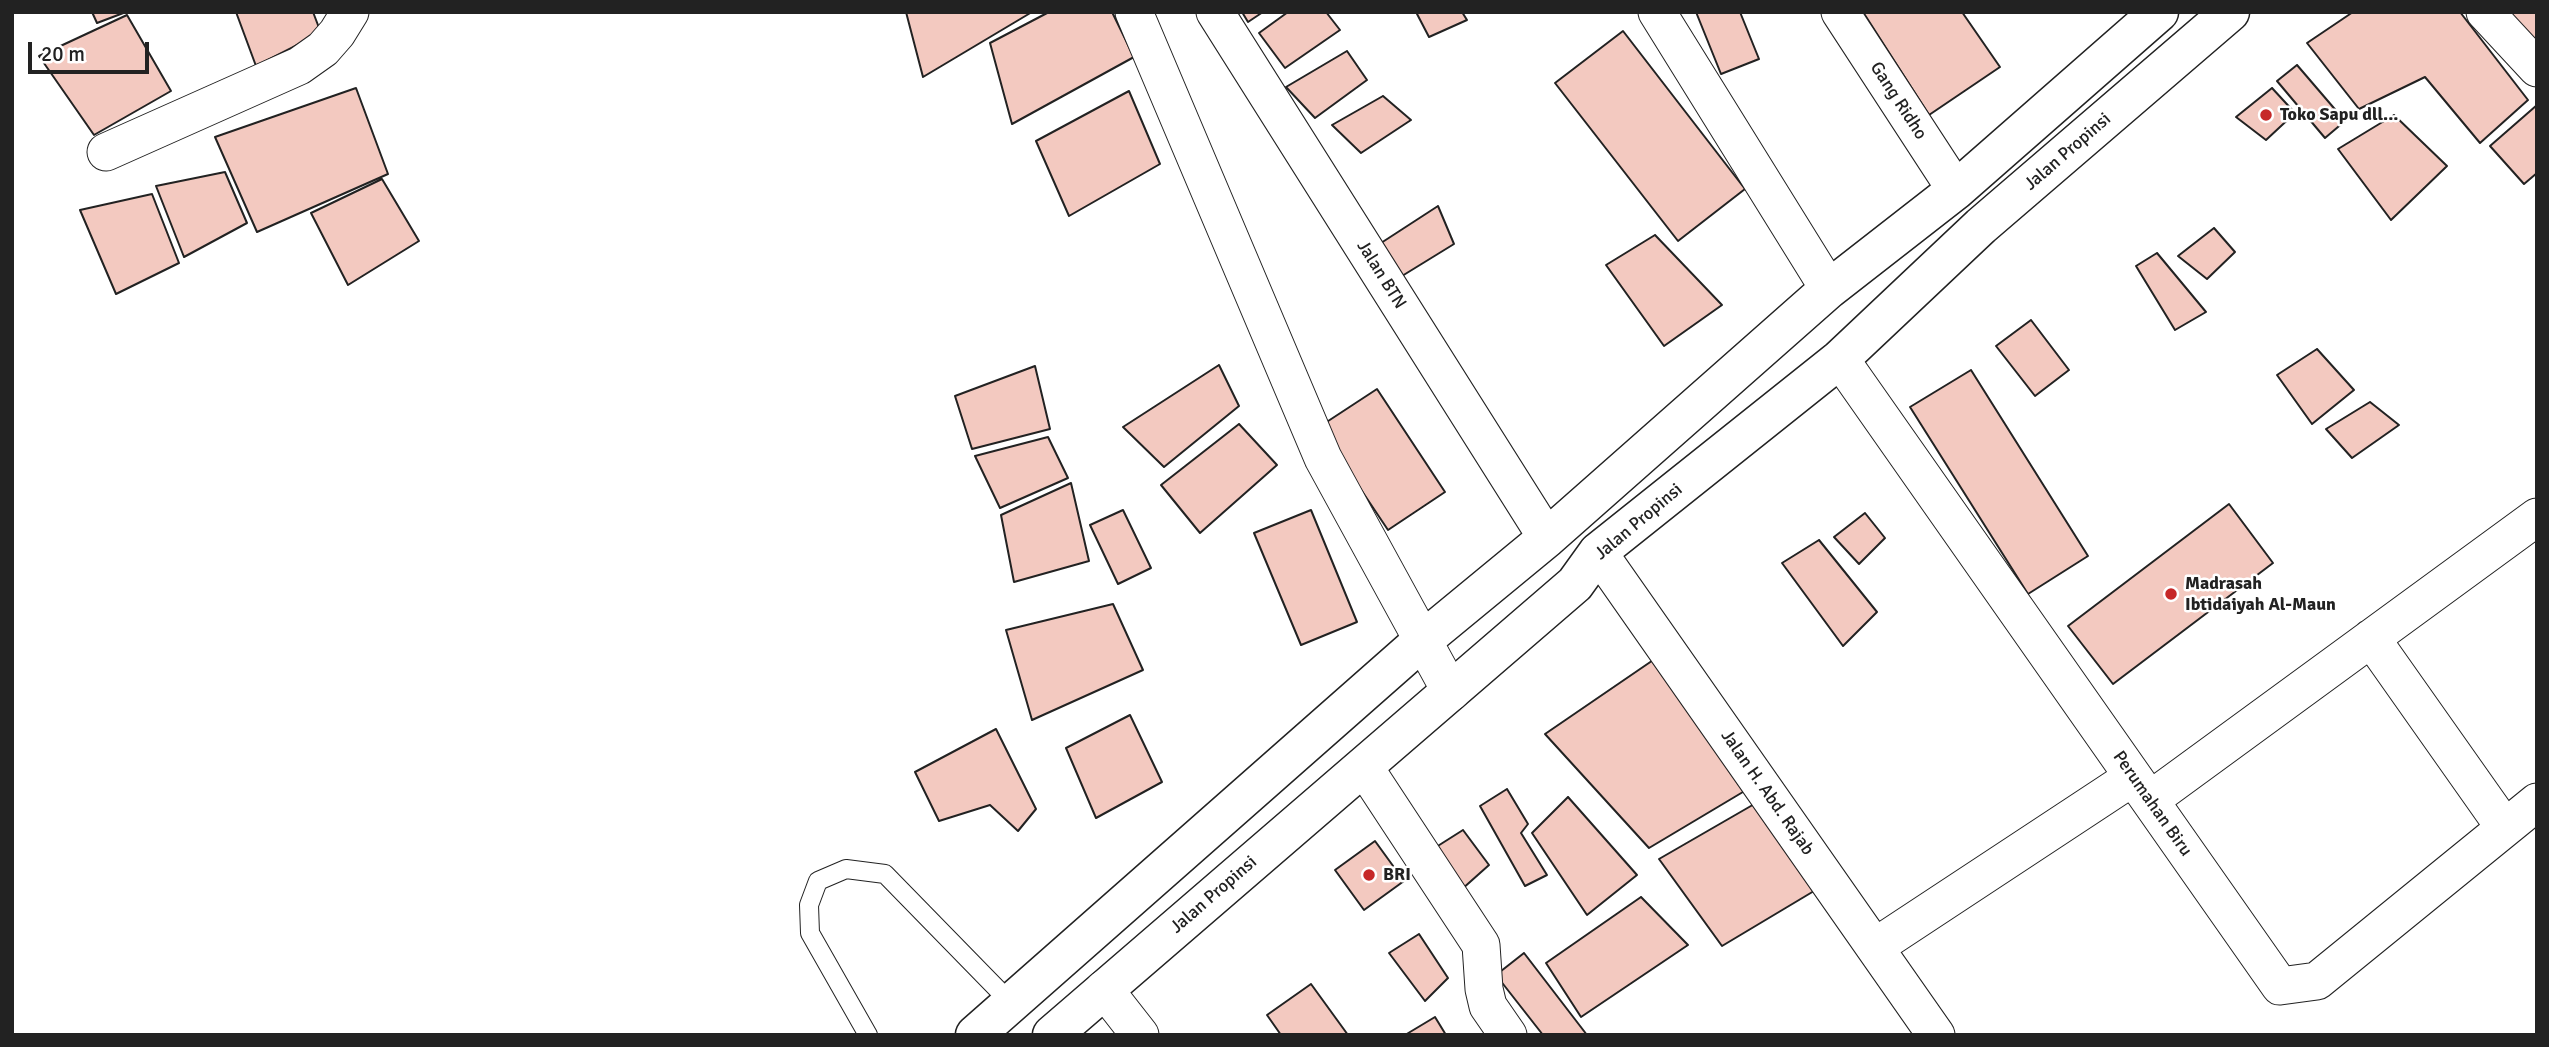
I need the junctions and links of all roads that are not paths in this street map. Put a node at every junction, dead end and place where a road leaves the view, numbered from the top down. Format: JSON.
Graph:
{"nodes":[{"id":1,"x":351,"y":12,"type":"edge"},
{"id":2,"x":1134,"y":12,"type":"edge"},
{"id":3,"x":1215,"y":12,"type":"edge"},
{"id":4,"x":1657,"y":12,"type":"edge"},
{"id":5,"x":1840,"y":12,"type":"edge"},
{"id":6,"x":2160,"y":12,"type":"edge"},
{"id":7,"x":2230,"y":12,"type":"edge"},
{"id":8,"x":2485,"y":12,"type":"edge"},
{"id":9,"x":2537,"y":68,"type":"edge"},
{"id":10,"x":106,"y":152,"type":"dead end"},
{"id":11,"x":1956,"y":190,"type":"junction"},
{"id":12,"x":1829,"y":289,"type":"junction"},
{"id":13,"x":1840,"y":359,"type":"junction"},
{"id":14,"x":2537,"y":517,"type":"edge"},
{"id":15,"x":1547,"y":538,"type":"junction"},
{"id":16,"x":1598,"y":552,"type":"junction"},
{"id":17,"x":2371,"y":638,"type":"junction"},
{"id":18,"x":1422,"y":641,"type":"junction"},
{"id":19,"x":1451,"y":692,"type":"junction"},
{"id":20,"x":1364,"y":767,"type":"junction"},
{"id":21,"x":2142,"y":788,"type":"junction"},
{"id":22,"x":2537,"y":802,"type":"edge"},
{"id":23,"x":2505,"y":828,"type":"junction"},
{"id":24,"x":1875,"y":947,"type":"junction"},
{"id":25,"x":1104,"y":989,"type":"junction"},
{"id":26,"x":1011,"y":1003,"type":"junction"},
{"id":27,"x":868,"y":1035,"type":"edge"},
{"id":28,"x":975,"y":1035,"type":"edge"},
{"id":29,"x":1052,"y":1035,"type":"edge"},
{"id":30,"x":1140,"y":1035,"type":"edge"},
{"id":31,"x":1508,"y":1035,"type":"edge"},
{"id":32,"x":1936,"y":1035,"type":"edge"}],
"edges":[{"from":1,"to":10,"type":"street"},
{"from":2,"to":18,"type":"street"},
{"from":3,"to":15,"type":"street","name":"Jalan BTN"},
{"from":4,"to":12,"type":"street"},
{"from":5,"to":11,"type":"street","name":"Gang Ridho"},
{"from":6,"to":11,"type":"highway"},
{"from":7,"to":13,"type":"highway","name":"Jalan Propinsi"},
{"from":8,"to":9,"type":"street"},
{"from":11,"to":12,"type":"highway"},
{"from":12,"to":15,"type":"highway"},
{"from":13,"to":16,"type":"highway","name":"Jalan Propinsi"},
{"from":13,"to":21,"type":"street","name":"Perumahan Biru"},
{"from":14,"to":17,"type":"street"},
{"from":15,"to":18,"type":"highway"},
{"from":16,"to":19,"type":"highway","name":"Jalan Propinsi"},
{"from":16,"to":24,"type":"street","name":"Jalan H. Abd. Rajab"},
{"from":17,"to":21,"type":"street"},
{"from":17,"to":23,"type":"street"},
{"from":18,"to":19,"type":"street"},
{"from":18,"to":26,"type":"highway"},
{"from":19,"to":20,"type":"highway","name":"Jalan Propinsi"},
{"from":20,"to":25,"type":"highway","name":"Jalan Propinsi"},
{"from":20,"to":31,"type":"street"},
{"from":21,"to":23,"type":"street","name":"Perumahan Biru"},
{"from":21,"to":24,"type":"street"},
{"from":22,"to":23,"type":"street","name":"Perumahan Biru"},
{"from":24,"to":32,"type":"street","name":"Jalan H. Abd. Rajab"},
{"from":25,"to":29,"type":"highway","name":"Jalan Propinsi"},
{"from":25,"to":30,"type":"street"},
{"from":26,"to":27,"type":"lane"},
{"from":26,"to":28,"type":"highway"}]}
